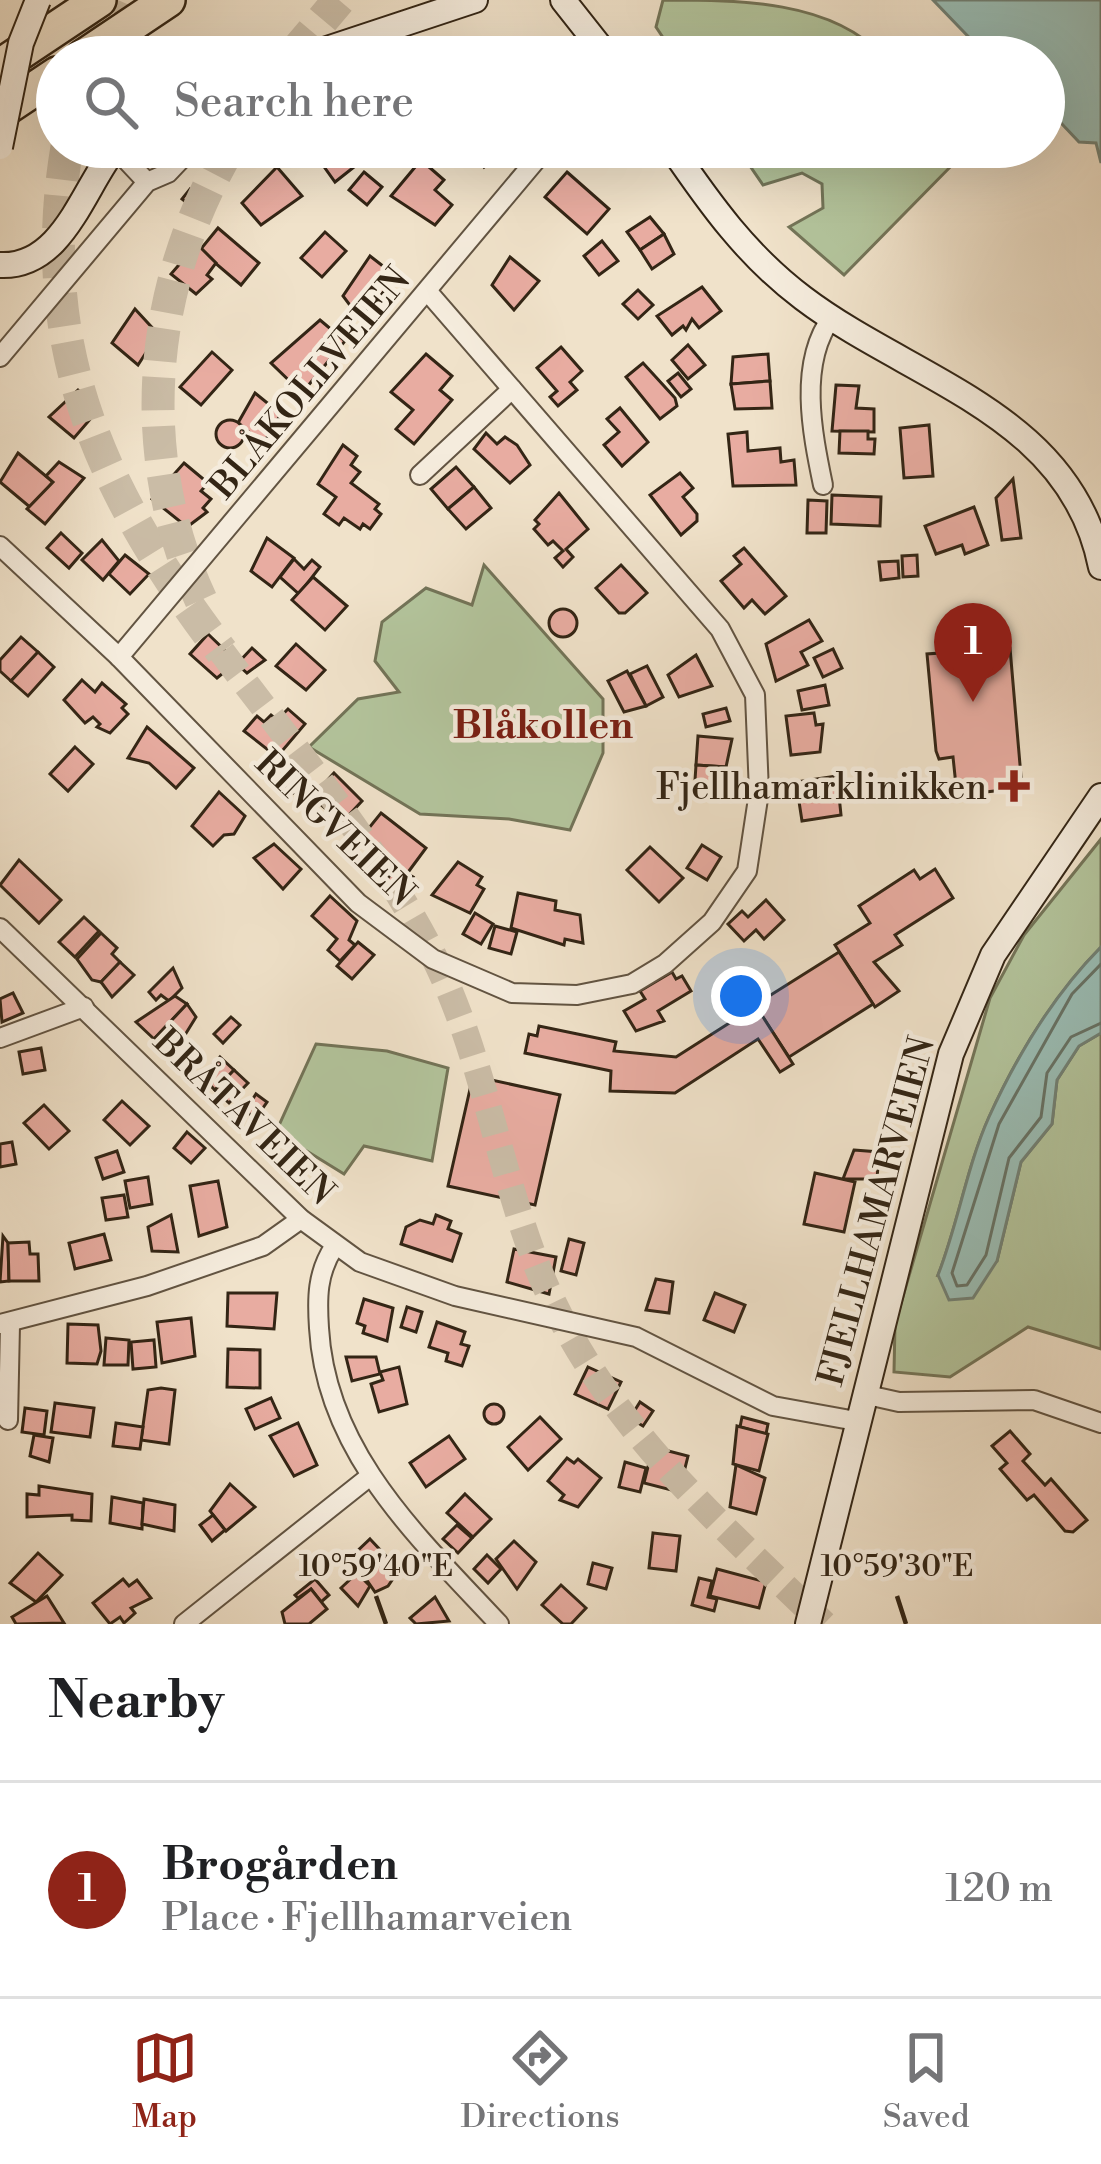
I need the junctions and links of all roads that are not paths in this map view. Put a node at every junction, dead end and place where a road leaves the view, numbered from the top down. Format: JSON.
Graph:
{"nodes":[{"id":1,"x":38,"y":0,"type":"edge"},
{"id":2,"x":98,"y":0,"type":"edge"},
{"id":3,"x":168,"y":0,"type":"edge"},
{"id":4,"x":475,"y":0,"type":"edge"},
{"id":5,"x":571,"y":2,"type":"edge"},
{"id":6,"x":45,"y":36,"type":"edge"},
{"id":7,"x":114,"y":36,"type":"edge"},
{"id":8,"x":366,"y":36,"type":"edge"},
{"id":9,"x":594,"y":36,"type":"edge"},
{"id":10,"x":36,"y":42,"type":"edge"},
{"id":11,"x":0,"y":66,"type":"edge"},
{"id":12,"x":36,"y":88,"type":"edge"},
{"id":13,"x":0,"y":112,"type":"edge"},
{"id":14,"x":0,"y":147,"type":"edge"},
{"id":15,"x":102,"y":168,"type":"edge"},
{"id":16,"x":134,"y":168,"type":"edge"},
{"id":17,"x":172,"y":168,"type":"edge"},
{"id":18,"x":531,"y":168,"type":"edge"},
{"id":19,"x":687,"y":168,"type":"edge"},
{"id":20,"x":147,"y":182,"type":"junction"},
{"id":21,"x":0,"y":265,"type":"edge"},
{"id":22,"x":428,"y":292,"type":"junction"},
{"id":23,"x":832,"y":317,"type":"junction"},
{"id":24,"x":0,"y":357,"type":"edge"},
{"id":25,"x":512,"y":389,"type":"junction"},
{"id":26,"x":420,"y":475,"type":"dead end"},
{"id":27,"x":823,"y":484,"type":"dead end"},
{"id":28,"x":0,"y":546,"type":"edge"},
{"id":29,"x":1101,"y":567,"type":"edge"},
{"id":30,"x":119,"y":657,"type":"junction"},
{"id":31,"x":1101,"y":796,"type":"edge"},
{"id":32,"x":1101,"y":820,"type":"edge"},
{"id":33,"x":1071,"y":841,"type":"junction"},
{"id":34,"x":0,"y":928,"type":"edge"},
{"id":35,"x":84,"y":1007,"type":"junction"},
{"id":36,"x":0,"y":1039,"type":"edge"},
{"id":37,"x":301,"y":1219,"type":"junction"},
{"id":38,"x":334,"y":1247,"type":"junction"},
{"id":39,"x":5,"y":1325,"type":"edge"},
{"id":40,"x":863,"y":1394,"type":"junction"},
{"id":41,"x":8,"y":1420,"type":"dead end"},
{"id":42,"x":856,"y":1421,"type":"junction"},
{"id":43,"x":1101,"y":1423,"type":"edge"},
{"id":44,"x":369,"y":1477,"type":"junction"},
{"id":45,"x":184,"y":1624,"type":"edge"},
{"id":46,"x":499,"y":1624,"type":"edge"},
{"id":47,"x":808,"y":1624,"type":"edge"}],
"edges":[{"from":1,"to":14,"type":"main road","bridge":true},
{"from":2,"to":6,"type":"highway"},
{"from":3,"to":7,"type":"highway"},
{"from":4,"to":8,"type":"main road"},
{"from":5,"to":9,"type":"main road"},
{"from":10,"to":11,"type":"highway"},
{"from":12,"to":13,"type":"highway"},
{"from":15,"to":21,"type":"main road"},
{"from":16,"to":20,"type":"street"},
{"from":17,"to":20,"type":"street"},
{"from":18,"to":22,"type":"street","name":"BLÅKOLLVEIEN"},
{"from":19,"to":23,"type":"main road"},
{"from":20,"to":24,"type":"street"},
{"from":22,"to":25,"type":"street","name":"RINGVEIEN"},
{"from":22,"to":30,"type":"street","name":"BLÅKOLLVEIEN"},
{"from":23,"to":27,"type":"street"},
{"from":23,"to":29,"type":"main road"},
{"from":25,"to":26,"type":"street"},
{"from":25,"to":30,"type":"street","name":"RINGVEIEN"},
{"from":28,"to":30,"type":"street","name":"RINGVEIEN"},
{"from":31,"to":33,"type":"main road","name":"FJELLHAMARVEIEN"},
{"from":32,"to":33,"type":"main road","name":"FJELLHAMARVEIEN"},
{"from":33,"to":40,"type":"main road","name":"FJELLHAMARVEIEN"},
{"from":34,"to":35,"type":"street","name":"BRÅTAVEIEN"},
{"from":35,"to":36,"type":"street"},
{"from":35,"to":37,"type":"street","name":"BRÅTAVEIEN"},
{"from":37,"to":38,"type":"street","name":"BRÅTAVEIEN"},
{"from":37,"to":39,"type":"street"},
{"from":38,"to":42,"type":"street"},
{"from":38,"to":44,"type":"street","name":"BRÅTAVEIEN"},
{"from":39,"to":41,"type":"street"},
{"from":40,"to":42,"type":"main road","name":"FJELLHAMARVEIEN"},
{"from":40,"to":43,"type":"street"},
{"from":42,"to":47,"type":"main road","name":"FJELLHAMARVEIEN"},
{"from":44,"to":45,"type":"street"},
{"from":44,"to":46,"type":"street","name":"BRÅTAVEIEN"}]}
